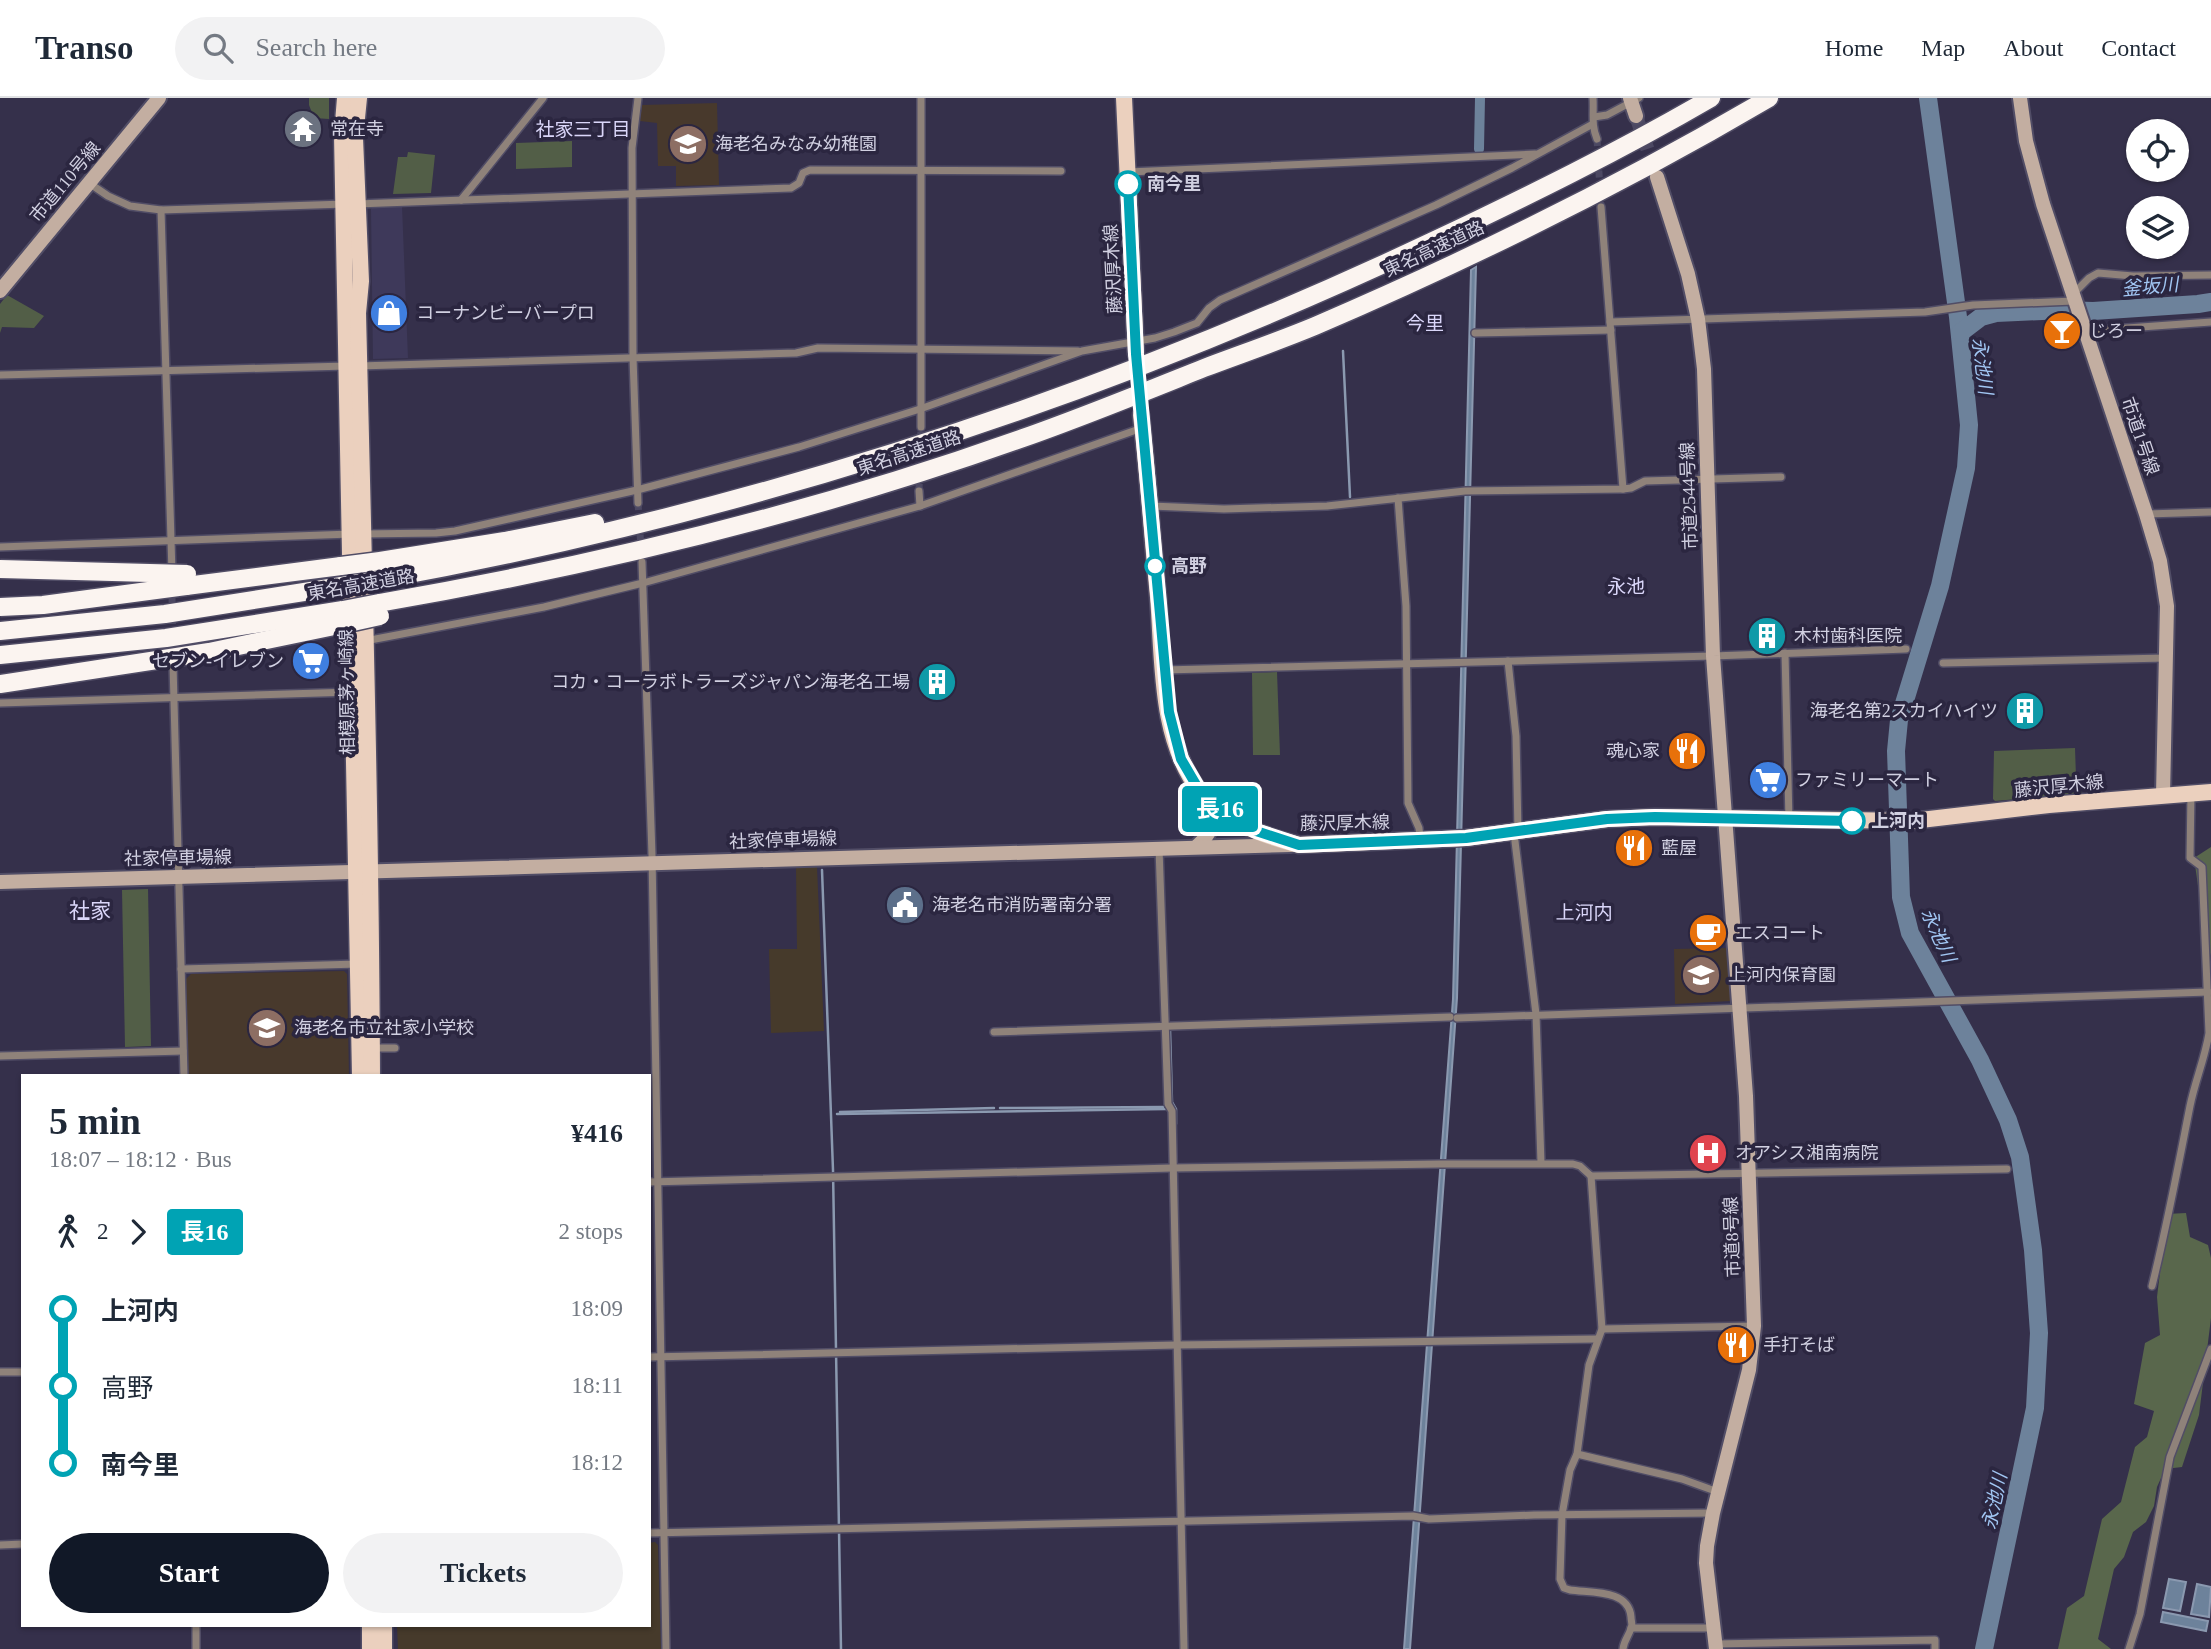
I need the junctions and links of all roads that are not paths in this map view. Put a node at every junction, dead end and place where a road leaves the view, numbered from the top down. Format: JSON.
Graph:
{"nodes":[{"id":1,"x":159,"y":98,"type":"edge"},
{"id":2,"x":345,"y":98,"type":"edge"},
{"id":3,"x":359,"y":98,"type":"edge"},
{"id":4,"x":543,"y":98,"type":"edge"},
{"id":5,"x":638,"y":98,"type":"edge"},
{"id":6,"x":921,"y":98,"type":"edge"},
{"id":7,"x":1124,"y":98,"type":"edge"},
{"id":8,"x":1593,"y":98,"type":"edge"},
{"id":9,"x":1711,"y":98,"type":"edge"},
{"id":10,"x":2020,"y":98,"type":"edge"},
{"id":11,"x":1763,"y":101,"type":"edge"},
{"id":12,"x":1634,"y":104,"type":"edge"},
{"id":13,"x":1593,"y":121,"type":"junction"},
{"id":14,"x":1597,"y":139,"type":"tunnel mouth"},
{"id":15,"x":1537,"y":154,"type":"junction"},
{"id":16,"x":920,"y":171,"type":"junction"},
{"id":17,"x":1060,"y":171,"type":"dead end"},
{"id":18,"x":1127,"y":172,"type":"junction"},
{"id":19,"x":1657,"y":177,"type":"tunnel mouth"},
{"id":20,"x":89,"y":183,"type":"junction"},
{"id":21,"x":632,"y":193,"type":"junction"},
{"id":22,"x":461,"y":200,"type":"junction"},
{"id":23,"x":351,"y":204,"type":"junction"},
{"id":24,"x":1601,"y":207,"type":"tunnel mouth"},
{"id":25,"x":161,"y":210,"type":"junction"},
{"id":26,"x":2211,"y":275,"type":"edge"},
{"id":27,"x":3,"y":282,"type":"edge"},
{"id":28,"x":2077,"y":310,"type":"junction"},
{"id":29,"x":1698,"y":319,"type":"junction"},
{"id":30,"x":2211,"y":322,"type":"edge"},
{"id":31,"x":1611,"y":326,"type":"junction"},
{"id":32,"x":1475,"y":334,"type":"dead end"},
{"id":33,"x":920,"y":349,"type":"junction"},
{"id":34,"x":1082,"y":351,"type":"junction"},
{"id":35,"x":1139,"y":354,"type":"junction"},
{"id":36,"x":633,"y":357,"type":"junction"},
{"id":37,"x":354,"y":366,"type":"junction"},
{"id":38,"x":166,"y":370,"type":"junction"},
{"id":39,"x":0,"y":375,"type":"edge"},
{"id":40,"x":920,"y":409,"type":"junction"},
{"id":41,"x":1142,"y":421,"type":"joint"},
{"id":42,"x":921,"y":427,"type":"tunnel mouth"},
{"id":43,"x":1782,"y":477,"type":"dead end"},
{"id":44,"x":1708,"y":479,"type":"junction"},
{"id":45,"x":1623,"y":489,"type":"junction"},
{"id":46,"x":637,"y":491,"type":"junction"},
{"id":47,"x":919,"y":491,"type":"tunnel mouth"},
{"id":48,"x":760,"y":492,"type":"junction"},
{"id":49,"x":1398,"y":498,"type":"junction"},
{"id":50,"x":638,"y":503,"type":"tunnel mouth"},
{"id":51,"x":920,"y":506,"type":"junction"},
{"id":52,"x":1150,"y":506,"type":"junction"},
{"id":53,"x":2211,"y":513,"type":"edge"},
{"id":54,"x":2146,"y":514,"type":"junction"},
{"id":55,"x":357,"y":534,"type":"junction"},
{"id":56,"x":171,"y":539,"type":"junction"},
{"id":57,"x":0,"y":547,"type":"edge"},
{"id":58,"x":642,"y":562,"type":"dead end"},
{"id":59,"x":0,"y":569,"type":"edge"},
{"id":60,"x":643,"y":583,"type":"junction"},
{"id":61,"x":182,"y":585,"type":"junction"},
{"id":62,"x":0,"y":607,"type":"edge"},
{"id":63,"x":344,"y":617,"type":"junction"},
{"id":64,"x":0,"y":631,"type":"edge"},
{"id":65,"x":364,"y":641,"type":"junction"},
{"id":66,"x":1906,"y":649,"type":"dead end"},
{"id":67,"x":1785,"y":653,"type":"junction"},
{"id":68,"x":0,"y":655,"type":"edge"},
{"id":69,"x":1713,"y":656,"type":"junction"},
{"id":70,"x":2166,"y":658,"type":"junction"},
{"id":71,"x":1508,"y":661,"type":"junction"},
{"id":72,"x":1407,"y":663,"type":"junction"},
{"id":73,"x":1943,"y":663,"type":"dead end"},
{"id":74,"x":173,"y":664,"type":"tunnel mouth"},
{"id":75,"x":1164,"y":670,"type":"junction"},
{"id":76,"x":0,"y":684,"type":"edge"},
{"id":77,"x":353,"y":692,"type":"junction"},
{"id":78,"x":174,"y":698,"type":"junction"},
{"id":79,"x":0,"y":703,"type":"edge"},
{"id":80,"x":2191,"y":792,"type":"junction"},
{"id":81,"x":2211,"y":792,"type":"edge"},
{"id":82,"x":1202,"y":795,"type":"junction"},
{"id":83,"x":2163,"y":795,"type":"junction"},
{"id":84,"x":1228,"y":816,"type":"junction"},
{"id":85,"x":1726,"y":818,"type":"junction"},
{"id":86,"x":1789,"y":821,"type":"junction"},
{"id":87,"x":1516,"y":832,"type":"junction"},
{"id":88,"x":1420,"y":840,"type":"junction"},
{"id":89,"x":1299,"y":845,"type":"junction"},
{"id":90,"x":1197,"y":846,"type":"junction"},
{"id":91,"x":1224,"y":846,"type":"junction"},
{"id":92,"x":1159,"y":847,"type":"junction"},
{"id":93,"x":652,"y":863,"type":"junction"},
{"id":94,"x":364,"y":872,"type":"junction"},
{"id":95,"x":179,"y":878,"type":"junction"},
{"id":96,"x":0,"y":882,"type":"edge"},
{"id":97,"x":358,"y":964,"type":"junction"},
{"id":98,"x":181,"y":969,"type":"junction"},
{"id":99,"x":2208,"y":992,"type":"junction"},
{"id":100,"x":1739,"y":1008,"type":"junction"},
{"id":101,"x":1536,"y":1014,"type":"junction"},
{"id":102,"x":1166,"y":1026,"type":"junction"},
{"id":103,"x":993,"y":1032,"type":"dead end"},
{"id":104,"x":372,"y":1048,"type":"junction"},
{"id":105,"x":395,"y":1048,"type":"dead end"},
{"id":106,"x":183,"y":1051,"type":"junction"},
{"id":107,"x":0,"y":1056,"type":"edge"},
{"id":108,"x":184,"y":1074,"type":"edge"},
{"id":109,"x":360,"y":1074,"type":"edge"},
{"id":110,"x":372,"y":1074,"type":"edge"},
{"id":111,"x":1541,"y":1163,"type":"junction"},
{"id":112,"x":1172,"y":1168,"type":"junction"},
{"id":113,"x":2007,"y":1169,"type":"dead end"},
{"id":114,"x":1748,"y":1173,"type":"junction"},
{"id":115,"x":1591,"y":1176,"type":"junction"},
{"id":116,"x":659,"y":1181,"type":"junction"},
{"id":117,"x":651,"y":1182,"type":"edge"},
{"id":118,"x":2152,"y":1286,"type":"dead end"},
{"id":119,"x":1754,"y":1326,"type":"junction"},
{"id":120,"x":1602,"y":1329,"type":"junction"},
{"id":121,"x":1597,"y":1339,"type":"junction"},
{"id":122,"x":1177,"y":1345,"type":"junction"},
{"id":123,"x":2211,"y":1349,"type":"edge"},
{"id":124,"x":651,"y":1357,"type":"edge"},
{"id":125,"x":661,"y":1357,"type":"junction"},
{"id":126,"x":0,"y":1372,"type":"edge"},
{"id":127,"x":21,"y":1372,"type":"edge"},
{"id":128,"x":1577,"y":1454,"type":"junction"},
{"id":129,"x":1718,"y":1492,"type":"junction"},
{"id":130,"x":1713,"y":1513,"type":"junction"},
{"id":131,"x":1562,"y":1515,"type":"junction"},
{"id":132,"x":1181,"y":1521,"type":"junction"},
{"id":133,"x":651,"y":1533,"type":"edge"},
{"id":134,"x":663,"y":1533,"type":"junction"},
{"id":135,"x":21,"y":1544,"type":"edge"},
{"id":136,"x":0,"y":1545,"type":"edge"},
{"id":137,"x":196,"y":1627,"type":"edge"},
{"id":138,"x":370,"y":1627,"type":"edge"},
{"id":139,"x":384,"y":1627,"type":"edge"},
{"id":140,"x":1631,"y":1628,"type":"junction"},
{"id":141,"x":1714,"y":1628,"type":"junction"},
{"id":142,"x":1935,"y":1645,"type":"edge"},
{"id":143,"x":1715,"y":1646,"type":"edge"},
{"id":144,"x":196,"y":1649,"type":"edge"},
{"id":145,"x":370,"y":1649,"type":"edge"},
{"id":146,"x":384,"y":1649,"type":"edge"},
{"id":147,"x":666,"y":1649,"type":"edge"},
{"id":148,"x":1184,"y":1649,"type":"edge"},
{"id":149,"x":1623,"y":1649,"type":"edge"},
{"id":150,"x":2129,"y":1649,"type":"edge"}],
"edges":[{"from":1,"to":20,"type":"street","name":"市道110号線"},
{"from":2,"to":23,"type":"main road","name":"相模原茅ヶ崎線"},
{"from":3,"to":23,"type":"main road","name":"相模原茅ヶ崎線"},
{"from":4,"to":22,"type":"street"},
{"from":5,"to":21,"type":"street"},
{"from":6,"to":16,"type":"street"},
{"from":7,"to":18,"type":"main road","name":"藤沢厚木線"},
{"from":8,"to":13,"type":"street"},
{"from":9,"to":35,"type":"highway","name":"東名高速道路"},
{"from":10,"to":28,"type":"street","name":"市道1号線"},
{"from":11,"to":63,"type":"highway","name":"東名高速道路","bridge":true},
{"from":12,"to":13,"type":"street"},
{"from":13,"to":14,"type":"street"},
{"from":13,"to":15,"type":"street"},
{"from":15,"to":18,"type":"street"},
{"from":15,"to":35,"type":"street"},
{"from":16,"to":17,"type":"street"},
{"from":16,"to":21,"type":"street"},
{"from":16,"to":33,"type":"street"},
{"from":18,"to":35,"type":"main road","name":"藤沢厚木線"},
{"from":19,"to":29,"type":"street","name":"市道2544号線"},
{"from":20,"to":25,"type":"street"},
{"from":20,"to":27,"type":"street","name":"市道110号線"},
{"from":21,"to":22,"type":"street"},
{"from":21,"to":36,"type":"street"},
{"from":22,"to":23,"type":"street"},
{"from":23,"to":25,"type":"street"},
{"from":23,"to":37,"type":"main road","name":"相模原茅ヶ崎線"},
{"from":24,"to":31,"type":"street"},
{"from":25,"to":38,"type":"street"},
{"from":26,"to":28,"type":"street"},
{"from":28,"to":29,"type":"street"},
{"from":28,"to":30,"type":"street"},
{"from":28,"to":54,"type":"street","name":"市道1号線"},
{"from":29,"to":31,"type":"street"},
{"from":29,"to":44,"type":"street","name":"市道2544号線"},
{"from":31,"to":32,"type":"street"},
{"from":31,"to":45,"type":"street"},
{"from":33,"to":34,"type":"street"},
{"from":33,"to":36,"type":"street"},
{"from":33,"to":40,"type":"street"},
{"from":34,"to":35,"type":"street"},
{"from":34,"to":40,"type":"street"},
{"from":35,"to":48,"type":"highway","name":"東名高速道路"},
{"from":36,"to":37,"type":"street"},
{"from":36,"to":46,"type":"street"},
{"from":37,"to":38,"type":"street"},
{"from":37,"to":55,"type":"main road","name":"相模原茅ヶ崎線"},
{"from":38,"to":39,"type":"street"},
{"from":38,"to":56,"type":"street"},
{"from":40,"to":42,"type":"street"},
{"from":40,"to":46,"type":"street"},
{"from":41,"to":51,"type":"street"},
{"from":41,"to":52,"type":"main road","name":"藤沢厚木線"},
{"from":43,"to":44,"type":"street"},
{"from":44,"to":45,"type":"street"},
{"from":44,"to":69,"type":"street","name":"市道2544号線"},
{"from":45,"to":49,"type":"street"},
{"from":46,"to":50,"type":"street"},
{"from":46,"to":55,"type":"street"},
{"from":47,"to":51,"type":"street"},
{"from":48,"to":61,"type":"highway","bridge":true},
{"from":48,"to":64,"type":"highway","name":"東名高速道路","bridge":true},
{"from":49,"to":52,"type":"street"},
{"from":49,"to":72,"type":"street"},
{"from":51,"to":60,"type":"street"},
{"from":52,"to":75,"type":"main road","name":"藤沢厚木線"},
{"from":53,"to":54,"type":"street"},
{"from":54,"to":70,"type":"street","name":"市道1号線"},
{"from":55,"to":56,"type":"street"},
{"from":55,"to":65,"type":"main road","name":"相模原茅ヶ崎線"},
{"from":55,"to":77,"type":"main road","name":"相模原茅ヶ崎線"},
{"from":56,"to":57,"type":"street"},
{"from":56,"to":61,"type":"street"},
{"from":58,"to":60,"type":"street"},
{"from":59,"to":61,"type":"highway","bridge":true},
{"from":60,"to":65,"type":"street"},
{"from":60,"to":93,"type":"street"},
{"from":61,"to":62,"type":"highway","bridge":true},
{"from":63,"to":68,"type":"highway","name":"東名高速道路"},
{"from":63,"to":76,"type":"highway"},
{"from":65,"to":94,"type":"main road","name":"相模原茅ヶ崎線"},
{"from":66,"to":67,"type":"street"},
{"from":67,"to":69,"type":"street"},
{"from":67,"to":86,"type":"street"},
{"from":69,"to":71,"type":"street"},
{"from":69,"to":85,"type":"street","name":"市道2544号線"},
{"from":70,"to":73,"type":"street"},
{"from":70,"to":83,"type":"street","name":"市道1号線"},
{"from":71,"to":72,"type":"street"},
{"from":71,"to":87,"type":"street"},
{"from":72,"to":75,"type":"street"},
{"from":72,"to":88,"type":"street"},
{"from":74,"to":78,"type":"street"},
{"from":75,"to":82,"type":"main road","name":"藤沢厚木線"},
{"from":77,"to":78,"type":"street"},
{"from":77,"to":94,"type":"main road","name":"相模原茅ヶ崎線"},
{"from":78,"to":79,"type":"street"},
{"from":78,"to":95,"type":"street"},
{"from":80,"to":81,"type":"main road","name":"藤沢厚木線"},
{"from":80,"to":83,"type":"main road","name":"藤沢厚木線"},
{"from":80,"to":99,"type":"street"},
{"from":82,"to":84,"type":"main road","name":"藤沢厚木線"},
{"from":82,"to":90,"type":"street"},
{"from":83,"to":86,"type":"main road","name":"藤沢厚木線"},
{"from":84,"to":89,"type":"main road","name":"藤沢厚木線"},
{"from":84,"to":91,"type":"street"},
{"from":85,"to":86,"type":"main road","name":"藤沢厚木線"},
{"from":85,"to":87,"type":"main road","name":"藤沢厚木線"},
{"from":85,"to":100,"type":"street","name":"市道8号線"},
{"from":87,"to":88,"type":"main road","name":"藤沢厚木線"},
{"from":87,"to":101,"type":"street"},
{"from":88,"to":89,"type":"main road","name":"藤沢厚木線"},
{"from":89,"to":91,"type":"street","name":"社家停車場線"},
{"from":90,"to":91,"type":"street","name":"社家停車場線"},
{"from":90,"to":92,"type":"street","name":"社家停車場線"},
{"from":92,"to":93,"type":"street","name":"社家停車場線"},
{"from":92,"to":102,"type":"street"},
{"from":93,"to":94,"type":"street","name":"社家停車場線"},
{"from":93,"to":116,"type":"street"},
{"from":94,"to":95,"type":"street","name":"社家停車場線"},
{"from":94,"to":97,"type":"main road","name":"相模原茅ヶ崎線"},
{"from":94,"to":104,"type":"main road","name":"相模原茅ヶ崎線"},
{"from":95,"to":96,"type":"street","name":"社家停車場線"},
{"from":95,"to":98,"type":"street"},
{"from":97,"to":98,"type":"street"},
{"from":97,"to":109,"type":"main road","name":"相模原茅ヶ崎線"},
{"from":98,"to":106,"type":"street"},
{"from":99,"to":100,"type":"street"},
{"from":99,"to":118,"type":"street"},
{"from":100,"to":101,"type":"street"},
{"from":100,"to":114,"type":"street","name":"市道8号線"},
{"from":101,"to":102,"type":"street"},
{"from":101,"to":111,"type":"street"},
{"from":102,"to":103,"type":"street"},
{"from":102,"to":112,"type":"street"},
{"from":104,"to":105,"type":"street"},
{"from":104,"to":110,"type":"main road","name":"相模原茅ヶ崎線"},
{"from":106,"to":107,"type":"street"},
{"from":106,"to":108,"type":"street"},
{"from":111,"to":112,"type":"street"},
{"from":111,"to":115,"type":"street"},
{"from":112,"to":116,"type":"street"},
{"from":112,"to":122,"type":"street"},
{"from":113,"to":114,"type":"street"},
{"from":114,"to":115,"type":"street"},
{"from":114,"to":119,"type":"street","name":"市道8号線"},
{"from":115,"to":120,"type":"street"},
{"from":116,"to":117,"type":"street"},
{"from":116,"to":125,"type":"street"},
{"from":119,"to":120,"type":"street"},
{"from":119,"to":129,"type":"street","name":"市道8号線"},
{"from":120,"to":121,"type":"street"},
{"from":121,"to":122,"type":"street"},
{"from":121,"to":128,"type":"street"},
{"from":122,"to":125,"type":"street"},
{"from":122,"to":132,"type":"street"},
{"from":123,"to":150,"type":"street"},
{"from":124,"to":125,"type":"street"},
{"from":125,"to":134,"type":"street"},
{"from":126,"to":127,"type":"street"},
{"from":128,"to":129,"type":"street"},
{"from":128,"to":131,"type":"street"},
{"from":129,"to":130,"type":"street","name":"市道8号線"},
{"from":130,"to":131,"type":"street"},
{"from":130,"to":141,"type":"street","name":"市道8号線"},
{"from":131,"to":132,"type":"street"},
{"from":131,"to":140,"type":"street"},
{"from":132,"to":134,"type":"street"},
{"from":132,"to":148,"type":"street"},
{"from":133,"to":134,"type":"street"},
{"from":134,"to":147,"type":"street"},
{"from":135,"to":136,"type":"street"},
{"from":137,"to":144,"type":"street"},
{"from":138,"to":145,"type":"main road"},
{"from":139,"to":146,"type":"main road"},
{"from":140,"to":141,"type":"street"},
{"from":140,"to":149,"type":"street"},
{"from":141,"to":143,"type":"street","name":"市道8号線"},
{"from":142,"to":143,"type":"street"}]}
